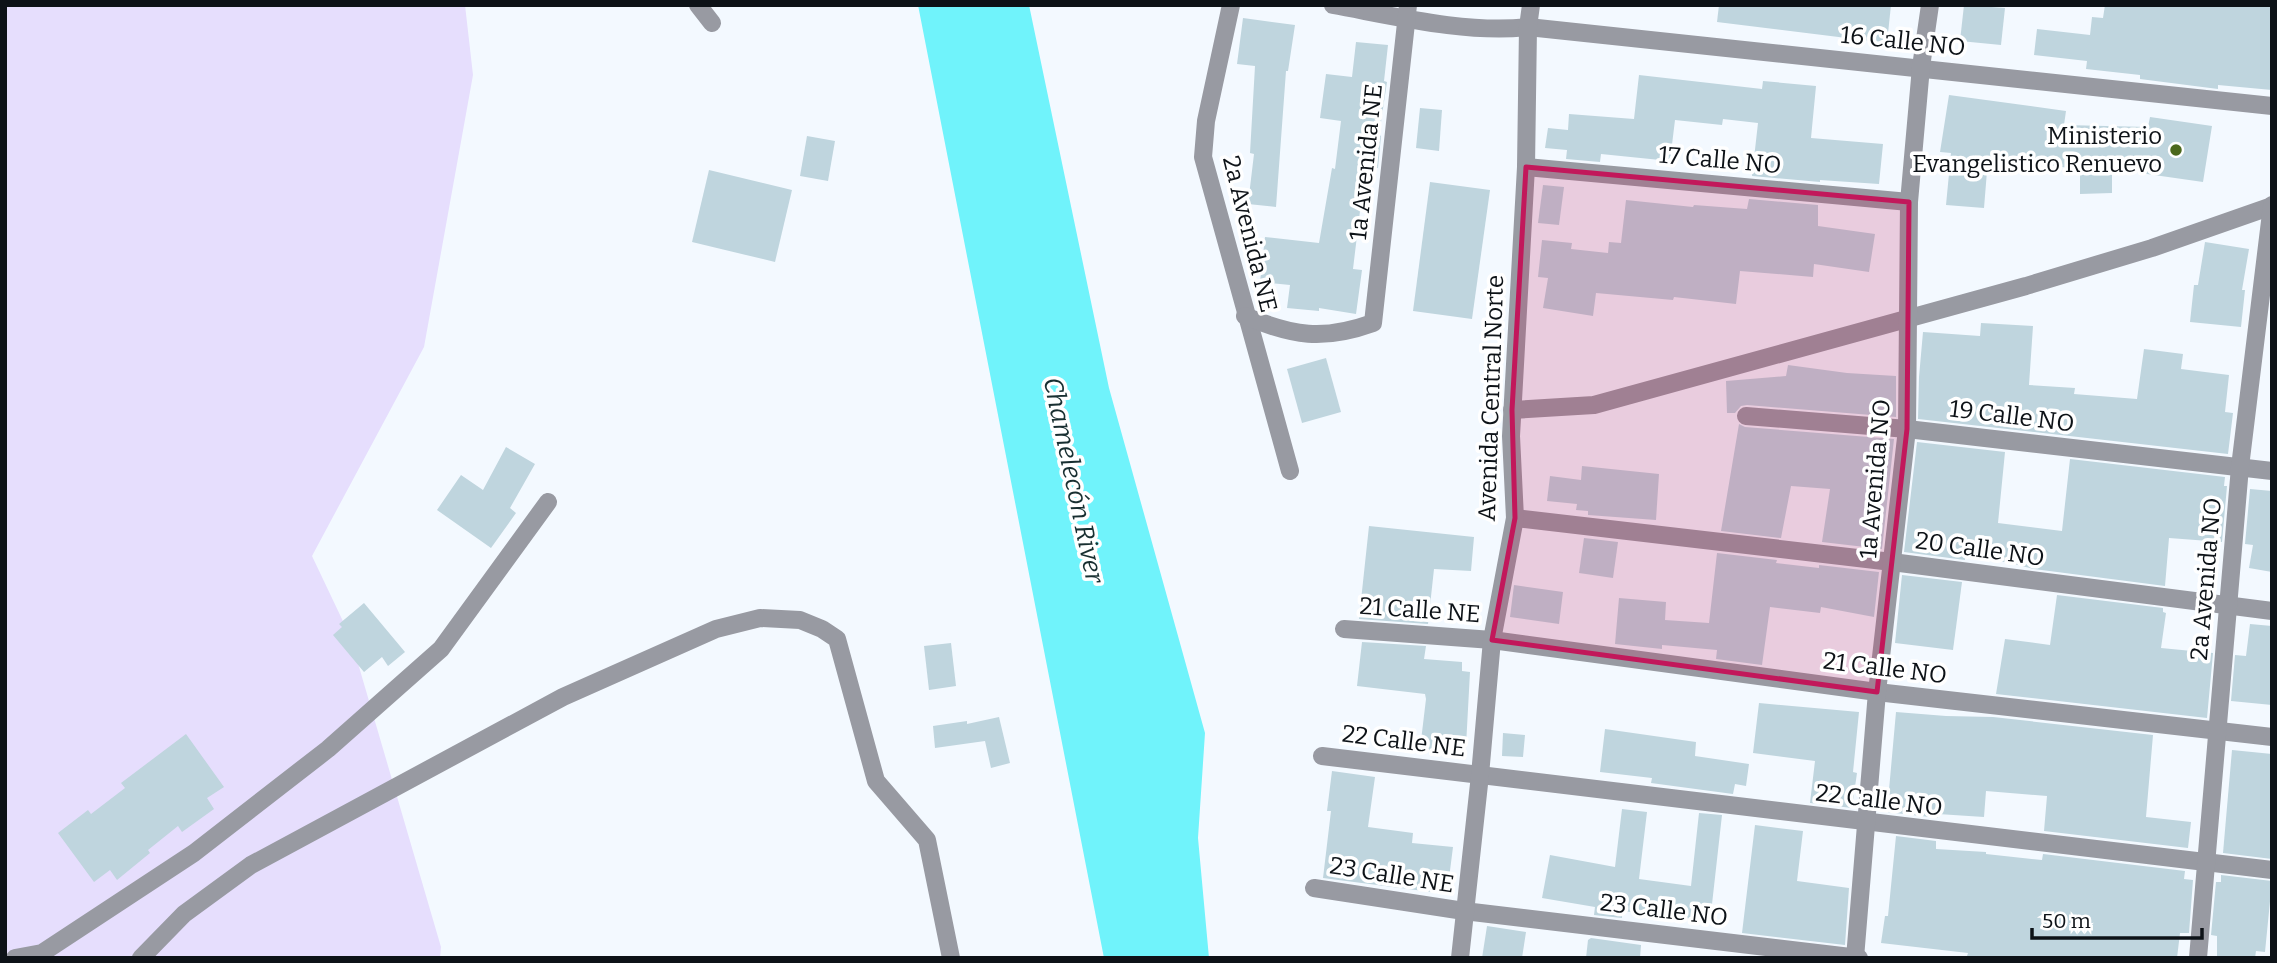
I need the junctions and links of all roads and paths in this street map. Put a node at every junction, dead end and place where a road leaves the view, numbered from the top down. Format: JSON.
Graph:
{"nodes":[{"id":1,"x":698,"y":5,"type":"edge"},
{"id":2,"x":1231,"y":5,"type":"edge"},
{"id":3,"x":1333,"y":5,"type":"edge"},
{"id":4,"x":1531,"y":5,"type":"edge"},
{"id":5,"x":1930,"y":5,"type":"edge"},
{"id":6,"x":1408,"y":12,"type":"edge"},
{"id":7,"x":712,"y":23,"type":"dead end"},
{"id":8,"x":1528,"y":27,"type":"junction"},
{"id":9,"x":1921,"y":67,"type":"junction"},
{"id":10,"x":2272,"y":106,"type":"edge"},
{"id":11,"x":1526,"y":167,"type":"junction"},
{"id":12,"x":1909,"y":202,"type":"junction"},
{"id":13,"x":2272,"y":206,"type":"edge"},
{"id":14,"x":1245,"y":316,"type":"junction"},
{"id":15,"x":1909,"y":318,"type":"junction"},
{"id":16,"x":2263,"y":342,"type":"edge"},
{"id":17,"x":1512,"y":410,"type":"junction"},
{"id":18,"x":1746,"y":416,"type":"dead end"},
{"id":19,"x":1907,"y":429,"type":"junction"},
{"id":20,"x":2240,"y":467,"type":"junction"},
{"id":21,"x":1290,"y":471,"type":"dead end"},
{"id":22,"x":2272,"y":471,"type":"edge"},
{"id":23,"x":548,"y":502,"type":"dead end"},
{"id":24,"x":1515,"y":518,"type":"junction"},
{"id":25,"x":1892,"y":562,"type":"junction"},
{"id":26,"x":2228,"y":606,"type":"junction"},
{"id":27,"x":2272,"y":611,"type":"edge"},
{"id":28,"x":1344,"y":629,"type":"dead end"},
{"id":29,"x":1492,"y":640,"type":"junction"},
{"id":30,"x":1877,"y":692,"type":"junction"},
{"id":31,"x":2217,"y":731,"type":"junction"},
{"id":32,"x":2272,"y":737,"type":"edge"},
{"id":33,"x":1322,"y":756,"type":"dead end"},
{"id":34,"x":1480,"y":775,"type":"junction"},
{"id":35,"x":1866,"y":823,"type":"junction"},
{"id":36,"x":2206,"y":863,"type":"junction"},
{"id":37,"x":2272,"y":870,"type":"edge"},
{"id":38,"x":1314,"y":888,"type":"dead end"},
{"id":39,"x":1464,"y":911,"type":"junction"},
{"id":40,"x":45,"y":955,"type":"edge"},
{"id":41,"x":15,"y":958,"type":"edge"},
{"id":42,"x":141,"y":958,"type":"edge"},
{"id":43,"x":951,"y":958,"type":"edge"},
{"id":44,"x":1460,"y":958,"type":"edge"},
{"id":45,"x":1856,"y":958,"type":"edge"},
{"id":46,"x":2198,"y":958,"type":"edge"}],
"edges":[{"from":1,"to":7,"type":"street"},
{"from":2,"to":14,"type":"street","name":"2a Avenida NE"},
{"from":3,"to":6,"type":"street","name":"16 Calle NO"},
{"from":4,"to":8,"type":"street","name":"Avenida Central Norte"},
{"from":5,"to":9,"type":"street","name":"1a Avenida NO"},
{"from":6,"to":8,"type":"street","name":"16 Calle NO"},
{"from":6,"to":14,"type":"street","name":"1a Avenida NE"},
{"from":8,"to":9,"type":"street","name":"16 Calle NO"},
{"from":8,"to":11,"type":"street","name":"Avenida Central Norte"},
{"from":9,"to":10,"type":"street","name":"16 Calle NO"},
{"from":9,"to":12,"type":"street","name":"1a Avenida NO"},
{"from":11,"to":12,"type":"street","name":"17 Calle NO"},
{"from":11,"to":17,"type":"street","name":"Avenida Central Norte"},
{"from":12,"to":15,"type":"street","name":"1a Avenida NO"},
{"from":13,"to":15,"type":"street"},
{"from":13,"to":16,"type":"street","name":"2a Avenida NO"},
{"from":14,"to":21,"type":"street","name":"2a Avenida NE"},
{"from":15,"to":17,"type":"street"},
{"from":15,"to":19,"type":"street","name":"1a Avenida NO"},
{"from":16,"to":20,"type":"street","name":"2a Avenida NO"},
{"from":17,"to":24,"type":"street","name":"Avenida Central Norte"},
{"from":18,"to":19,"type":"street","name":"19 Calle NO"},
{"from":19,"to":20,"type":"street","name":"19 Calle NO"},
{"from":19,"to":25,"type":"street","name":"1a Avenida NO"},
{"from":20,"to":22,"type":"street","name":"19 Calle NO"},
{"from":20,"to":26,"type":"street","name":"2a Avenida NO"},
{"from":23,"to":40,"type":"street"},
{"from":24,"to":25,"type":"street","name":"20 Calle NO"},
{"from":24,"to":29,"type":"street","name":"Avenida Central Norte"},
{"from":25,"to":26,"type":"street","name":"20 Calle NO"},
{"from":25,"to":30,"type":"street","name":"1a Avenida NO"},
{"from":26,"to":27,"type":"street","name":"20 Calle NO"},
{"from":26,"to":31,"type":"street","name":"2a Avenida NO"},
{"from":28,"to":29,"type":"street","name":"21 Calle NE"},
{"from":29,"to":30,"type":"street","name":"21 Calle NO"},
{"from":29,"to":34,"type":"street","name":"Avenida Central Norte"},
{"from":30,"to":31,"type":"street","name":"21 Calle NO"},
{"from":30,"to":35,"type":"street","name":"1a Avenida NO"},
{"from":31,"to":32,"type":"street","name":"21 Calle NO"},
{"from":31,"to":36,"type":"street","name":"2a Avenida NO"},
{"from":33,"to":34,"type":"street","name":"22 Calle NE"},
{"from":34,"to":35,"type":"street","name":"22 Calle NO"},
{"from":34,"to":39,"type":"street","name":"Avenida Central Norte"},
{"from":35,"to":36,"type":"street","name":"22 Calle NO"},
{"from":35,"to":45,"type":"street","name":"1a Avenida NO"},
{"from":36,"to":37,"type":"street","name":"22 Calle NO"},
{"from":36,"to":46,"type":"street","name":"2a Avenida NO"},
{"from":38,"to":39,"type":"street","name":"23 Calle NE"},
{"from":39,"to":44,"type":"street","name":"Avenida Central Norte"},
{"from":39,"to":45,"type":"street","name":"23 Calle NO"},
{"from":40,"to":41,"type":"street"},
{"from":42,"to":43,"type":"street"}]}
